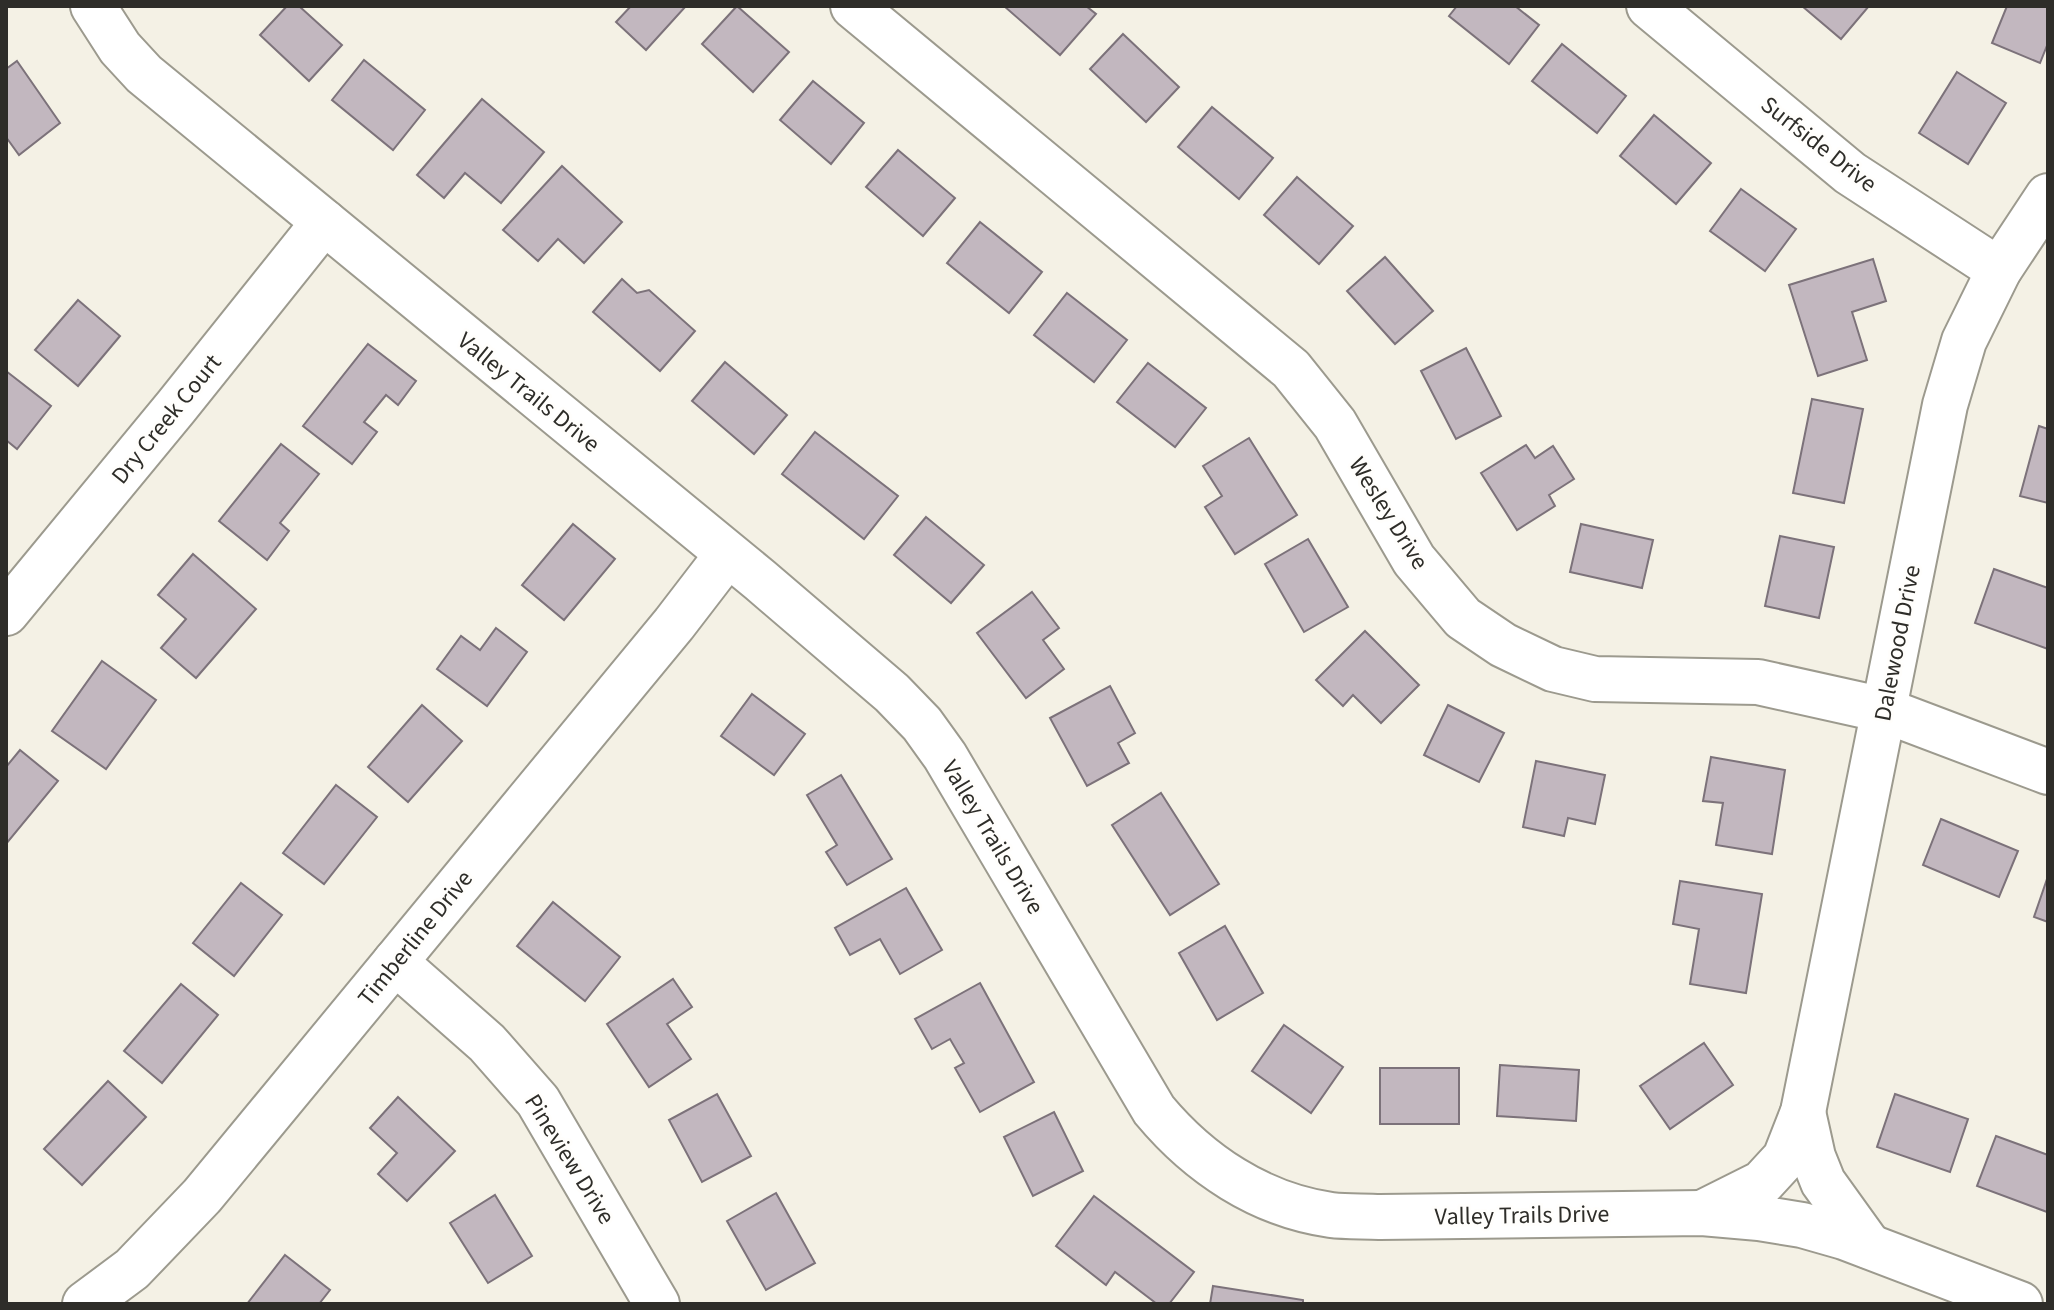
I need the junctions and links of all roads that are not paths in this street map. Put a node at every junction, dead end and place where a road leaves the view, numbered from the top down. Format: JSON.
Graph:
{"nodes":[{"id":1,"x":93,"y":6,"type":"edge"},
{"id":2,"x":853,"y":6,"type":"edge"},
{"id":3,"x":1649,"y":6,"type":"edge"},
{"id":4,"x":2048,"y":196,"type":"edge"},
{"id":5,"x":324,"y":222,"type":"junction"},
{"id":6,"x":1999,"y":270,"type":"junction"},
{"id":7,"x":727,"y":555,"type":"junction"},
{"id":8,"x":6,"y":613,"type":"edge"},
{"id":9,"x":1884,"y":710,"type":"junction"},
{"id":10,"x":2048,"y":772,"type":"edge"},
{"id":11,"x":395,"y":962,"type":"junction"},
{"id":12,"x":1803,"y":1112,"type":"junction"},
{"id":13,"x":1702,"y":1213,"type":"junction"},
{"id":14,"x":1869,"y":1246,"type":"junction"},
{"id":15,"x":85,"y":1304,"type":"edge"},
{"id":16,"x":657,"y":1304,"type":"edge"},
{"id":17,"x":2020,"y":1304,"type":"edge"}],
"edges":[{"from":1,"to":5,"type":"street","name":"Valley Trails Drive"},
{"from":2,"to":9,"type":"street","name":"Wesley Drive"},
{"from":3,"to":6,"type":"street","name":"Surfside Drive"},
{"from":4,"to":6,"type":"street","name":"Dalewood Drive"},
{"from":5,"to":7,"type":"street","name":"Valley Trails Drive"},
{"from":5,"to":8,"type":"street","name":"Dry Creek Court"},
{"from":6,"to":9,"type":"street","name":"Dalewood Drive"},
{"from":7,"to":11,"type":"street","name":"Timberline Drive"},
{"from":7,"to":13,"type":"street","name":"Valley Trails Drive"},
{"from":9,"to":10,"type":"street","name":"Wesley Drive"},
{"from":9,"to":12,"type":"street","name":"Dalewood Drive"},
{"from":11,"to":15,"type":"street","name":"Timberline Drive"},
{"from":11,"to":16,"type":"street","name":"Pineview Drive"},
{"from":12,"to":13,"type":"street","name":"Dalewood Drive"},
{"from":12,"to":14,"type":"street","name":"Dalewood Drive"},
{"from":13,"to":14,"type":"street","name":"Valley Trails Drive"},
{"from":14,"to":17,"type":"street","name":"Valley Trails Drive"}]}
